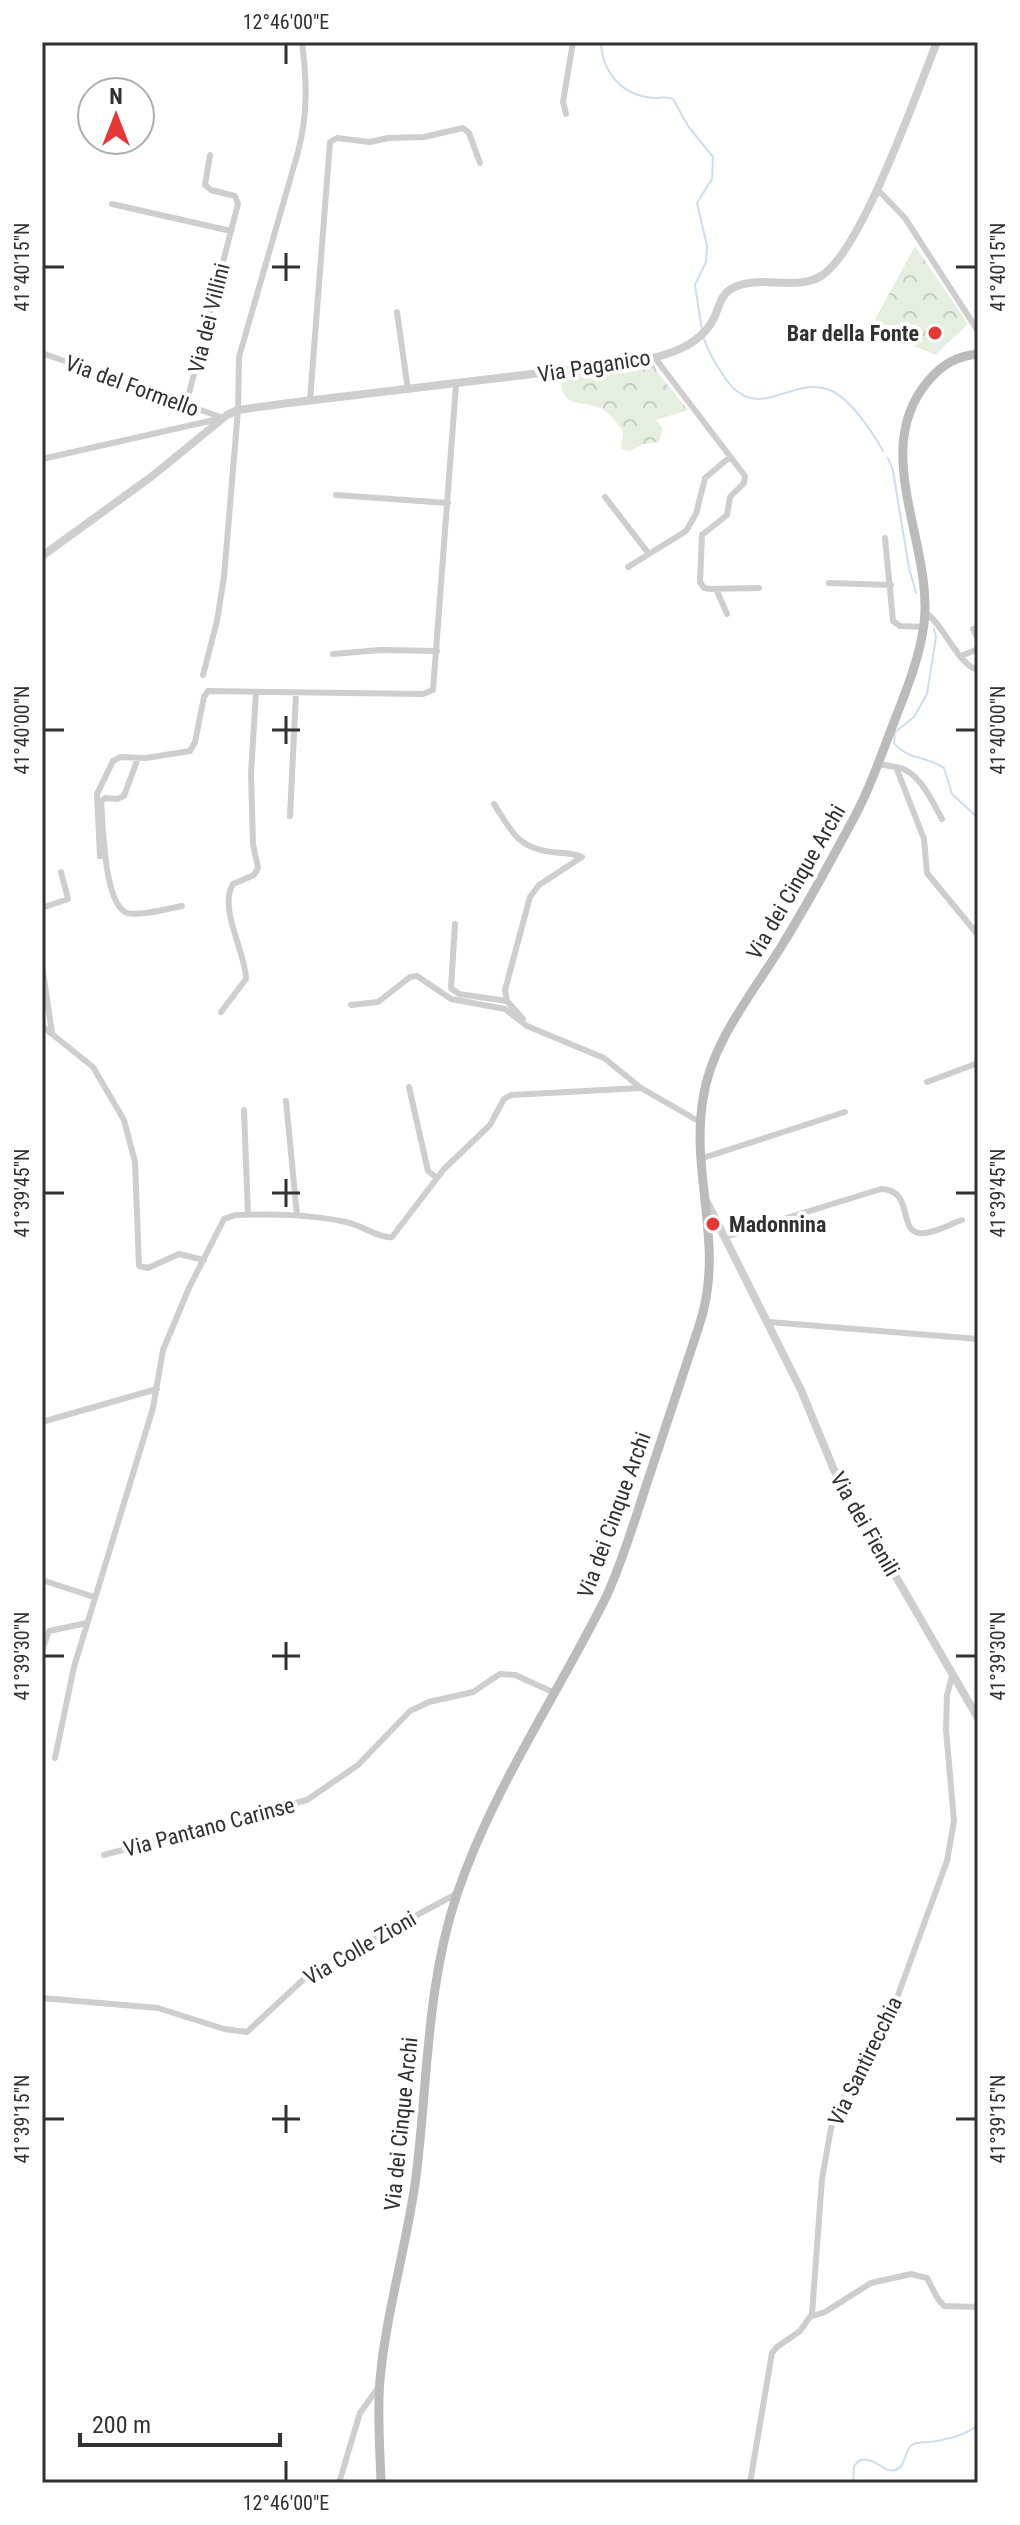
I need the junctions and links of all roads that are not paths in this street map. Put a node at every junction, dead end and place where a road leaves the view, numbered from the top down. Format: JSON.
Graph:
{"nodes":[{"id":1,"x":302,"y":42,"type":"edge"},
{"id":2,"x":573,"y":42,"type":"edge"},
{"id":3,"x":937,"y":42,"type":"edge"},
{"id":4,"x":566,"y":114,"type":"dead end"},
{"id":5,"x":210,"y":155,"type":"dead end"},
{"id":6,"x":480,"y":163,"type":"dead end"},
{"id":7,"x":877,"y":189,"type":"junction"},
{"id":8,"x":112,"y":204,"type":"dead end"},
{"id":9,"x":231,"y":231,"type":"junction"},
{"id":10,"x":397,"y":312,"type":"dead end"},
{"id":11,"x":978,"y":331,"type":"edge"},
{"id":12,"x":42,"y":353,"type":"edge"},
{"id":13,"x":978,"y":354,"type":"edge"},
{"id":14,"x":655,"y":358,"type":"junction"},
{"id":15,"x":456,"y":385,"type":"junction"},
{"id":16,"x":408,"y":390,"type":"junction"},
{"id":17,"x":310,"y":400,"type":"junction"},
{"id":18,"x":186,"y":405,"type":"junction"},
{"id":19,"x":238,"y":410,"type":"junction"},
{"id":20,"x":223,"y":418,"type":"junction"},
{"id":21,"x":730,"y":457,"type":"junction"},
{"id":22,"x":42,"y":459,"type":"edge"},
{"id":23,"x":336,"y":495,"type":"dead end"},
{"id":24,"x":605,"y":497,"type":"dead end"},
{"id":25,"x":448,"y":503,"type":"junction"},
{"id":26,"x":885,"y":538,"type":"dead end"},
{"id":27,"x":649,"y":554,"type":"junction"},
{"id":28,"x":42,"y":556,"type":"edge"},
{"id":29,"x":628,"y":567,"type":"dead end"},
{"id":30,"x":829,"y":583,"type":"dead end"},
{"id":31,"x":891,"y":585,"type":"junction"},
{"id":32,"x":759,"y":588,"type":"dead end"},
{"id":33,"x":716,"y":589,"type":"junction"},
{"id":34,"x":925,"y":612,"type":"junction"},
{"id":35,"x":727,"y":614,"type":"dead end"},
{"id":36,"x":924,"y":627,"type":"junction"},
{"id":37,"x":973,"y":629,"type":"dead end"},
{"id":38,"x":978,"y":639,"type":"edge"},
{"id":39,"x":978,"y":649,"type":"edge"},
{"id":40,"x":437,"y":651,"type":"junction"},
{"id":41,"x":333,"y":654,"type":"dead end"},
{"id":42,"x":961,"y":656,"type":"junction"},
{"id":43,"x":978,"y":670,"type":"edge"},
{"id":44,"x":203,"y":675,"type":"dead end"},
{"id":45,"x":256,"y":692,"type":"junction"},
{"id":46,"x":296,"y":693,"type":"junction"},
{"id":47,"x":138,"y":758,"type":"junction"},
{"id":48,"x":878,"y":764,"type":"junction"},
{"id":49,"x":896,"y":767,"type":"junction"},
{"id":50,"x":494,"y":804,"type":"dead end"},
{"id":51,"x":290,"y":816,"type":"dead end"},
{"id":52,"x":942,"y":819,"type":"dead end"},
{"id":53,"x":100,"y":856,"type":"dead end"},
{"id":54,"x":61,"y":872,"type":"dead end"},
{"id":55,"x":182,"y":906,"type":"dead end"},
{"id":56,"x":42,"y":908,"type":"edge"},
{"id":57,"x":455,"y":924,"type":"dead end"},
{"id":58,"x":978,"y":935,"type":"edge"},
{"id":59,"x":42,"y":965,"type":"edge"},
{"id":60,"x":507,"y":1001,"type":"junction"},
{"id":61,"x":351,"y":1005,"type":"dead end"},
{"id":62,"x":221,"y":1012,"type":"dead end"},
{"id":63,"x":42,"y":1026,"type":"edge"},
{"id":64,"x":534,"y":1029,"type":"junction"},
{"id":65,"x":52,"y":1033,"type":"junction"},
{"id":66,"x":978,"y":1063,"type":"edge"},
{"id":67,"x":927,"y":1082,"type":"dead end"},
{"id":68,"x":409,"y":1087,"type":"dead end"},
{"id":69,"x":641,"y":1088,"type":"junction"},
{"id":70,"x":286,"y":1101,"type":"dead end"},
{"id":71,"x":244,"y":1110,"type":"dead end"},
{"id":72,"x":845,"y":1112,"type":"dead end"},
{"id":73,"x":700,"y":1122,"type":"junction"},
{"id":74,"x":703,"y":1158,"type":"junction"},
{"id":75,"x":437,"y":1178,"type":"junction"},
{"id":76,"x":706,"y":1201,"type":"junction"},
{"id":77,"x":248,"y":1215,"type":"junction"},
{"id":78,"x":297,"y":1215,"type":"junction"},
{"id":79,"x":962,"y":1220,"type":"dead end"},
{"id":80,"x":725,"y":1237,"type":"junction"},
{"id":81,"x":204,"y":1260,"type":"junction"},
{"id":82,"x":769,"y":1322,"type":"junction"},
{"id":83,"x":978,"y":1339,"type":"edge"},
{"id":84,"x":157,"y":1389,"type":"junction"},
{"id":85,"x":42,"y":1422,"type":"edge"},
{"id":86,"x":42,"y":1580,"type":"edge"},
{"id":87,"x":94,"y":1597,"type":"junction"},
{"id":88,"x":87,"y":1623,"type":"junction"},
{"id":89,"x":42,"y":1650,"type":"edge"},
{"id":90,"x":952,"y":1676,"type":"junction"},
{"id":91,"x":555,"y":1693,"type":"junction"},
{"id":92,"x":978,"y":1718,"type":"edge"},
{"id":93,"x":55,"y":1758,"type":"dead end"},
{"id":94,"x":104,"y":1855,"type":"dead end"},
{"id":95,"x":458,"y":1893,"type":"junction"},
{"id":96,"x":42,"y":1998,"type":"edge"},
{"id":97,"x":978,"y":2307,"type":"edge"},
{"id":98,"x":810,"y":2317,"type":"junction"},
{"id":99,"x":380,"y":2385,"type":"junction"},
{"id":100,"x":339,"y":2483,"type":"edge"},
{"id":101,"x":381,"y":2483,"type":"edge"},
{"id":102,"x":750,"y":2483,"type":"edge"}],
"edges":[{"from":1,"to":19,"type":"street"},
{"from":2,"to":4,"type":"street"},
{"from":3,"to":7,"type":"street","name":"Via Paganico"},
{"from":5,"to":9,"type":"street","name":"Via dei Villini"},
{"from":6,"to":17,"type":"street"},
{"from":7,"to":11,"type":"street"},
{"from":7,"to":14,"type":"street","name":"Via Paganico"},
{"from":8,"to":9,"type":"street"},
{"from":9,"to":18,"type":"street","name":"Via dei Villini"},
{"from":10,"to":16,"type":"street"},
{"from":12,"to":18,"type":"street","name":"Via del Formello"},
{"from":13,"to":34,"type":"main road","name":"Via dei Cinque Archi"},
{"from":14,"to":15,"type":"street","name":"Via Paganico"},
{"from":14,"to":21,"type":"street"},
{"from":15,"to":16,"type":"street","name":"Via Paganico"},
{"from":15,"to":25,"type":"street"},
{"from":16,"to":17,"type":"street","name":"Via Paganico"},
{"from":17,"to":19,"type":"street","name":"Via Paganico"},
{"from":18,"to":20,"type":"street","name":"Via del Formello"},
{"from":19,"to":20,"type":"street","name":"Via Paganico"},
{"from":19,"to":44,"type":"street"},
{"from":20,"to":22,"type":"street","name":"Via Paganico"},
{"from":20,"to":28,"type":"street","name":"Via Paganico"},
{"from":21,"to":27,"type":"street"},
{"from":21,"to":33,"type":"street"},
{"from":23,"to":25,"type":"street"},
{"from":24,"to":27,"type":"street"},
{"from":25,"to":40,"type":"street"},
{"from":26,"to":31,"type":"street"},
{"from":27,"to":29,"type":"street"},
{"from":30,"to":31,"type":"street"},
{"from":31,"to":36,"type":"street"},
{"from":32,"to":33,"type":"street"},
{"from":33,"to":35,"type":"street"},
{"from":34,"to":36,"type":"main road","name":"Via dei Cinque Archi"},
{"from":34,"to":42,"type":"street"},
{"from":36,"to":48,"type":"main road","name":"Via dei Cinque Archi"},
{"from":37,"to":38,"type":"street"},
{"from":39,"to":42,"type":"street"},
{"from":40,"to":41,"type":"street"},
{"from":40,"to":46,"type":"street"},
{"from":42,"to":43,"type":"street"},
{"from":45,"to":46,"type":"street"},
{"from":45,"to":47,"type":"street"},
{"from":45,"to":62,"type":"street"},
{"from":46,"to":51,"type":"street"},
{"from":47,"to":53,"type":"street"},
{"from":47,"to":55,"type":"street"},
{"from":48,"to":49,"type":"street"},
{"from":48,"to":73,"type":"main road","name":"Via dei Cinque Archi"},
{"from":49,"to":52,"type":"street"},
{"from":49,"to":58,"type":"street"},
{"from":50,"to":60,"type":"street"},
{"from":54,"to":56,"type":"street"},
{"from":57,"to":60,"type":"street"},
{"from":59,"to":65,"type":"street"},
{"from":60,"to":64,"type":"street"},
{"from":61,"to":64,"type":"street"},
{"from":63,"to":65,"type":"street"},
{"from":64,"to":69,"type":"street"},
{"from":65,"to":81,"type":"street"},
{"from":66,"to":67,"type":"street"},
{"from":68,"to":75,"type":"street"},
{"from":69,"to":73,"type":"street"},
{"from":69,"to":75,"type":"street"},
{"from":70,"to":78,"type":"street"},
{"from":71,"to":77,"type":"street"},
{"from":72,"to":74,"type":"street"},
{"from":73,"to":74,"type":"main road","name":"Via dei Cinque Archi"},
{"from":74,"to":76,"type":"main road","name":"Via dei Cinque Archi"},
{"from":75,"to":78,"type":"street"},
{"from":76,"to":80,"type":"street","name":"Via dei Fienili"},
{"from":76,"to":91,"type":"main road","name":"Via dei Cinque Archi"},
{"from":77,"to":78,"type":"street"},
{"from":77,"to":81,"type":"street"},
{"from":79,"to":80,"type":"street"},
{"from":80,"to":82,"type":"street","name":"Via dei Fienili"},
{"from":81,"to":84,"type":"street"},
{"from":82,"to":83,"type":"street"},
{"from":82,"to":90,"type":"street","name":"Via dei Fienili"},
{"from":84,"to":85,"type":"street"},
{"from":84,"to":87,"type":"street"},
{"from":86,"to":87,"type":"street"},
{"from":87,"to":88,"type":"street"},
{"from":88,"to":89,"type":"street"},
{"from":88,"to":93,"type":"street"},
{"from":90,"to":92,"type":"street","name":"Via dei Fienili"},
{"from":90,"to":98,"type":"street","name":"Via Santirecchia"},
{"from":91,"to":94,"type":"street","name":"Via Pantano Carinse"},
{"from":91,"to":95,"type":"main road","name":"Via dei Cinque Archi"},
{"from":95,"to":96,"type":"street","name":"Via Colle Zioni"},
{"from":95,"to":99,"type":"main road","name":"Via dei Cinque Archi"},
{"from":97,"to":98,"type":"street"},
{"from":98,"to":102,"type":"street"},
{"from":99,"to":100,"type":"street"},
{"from":99,"to":101,"type":"main road","name":"Via dei Cinque Archi"}]}
